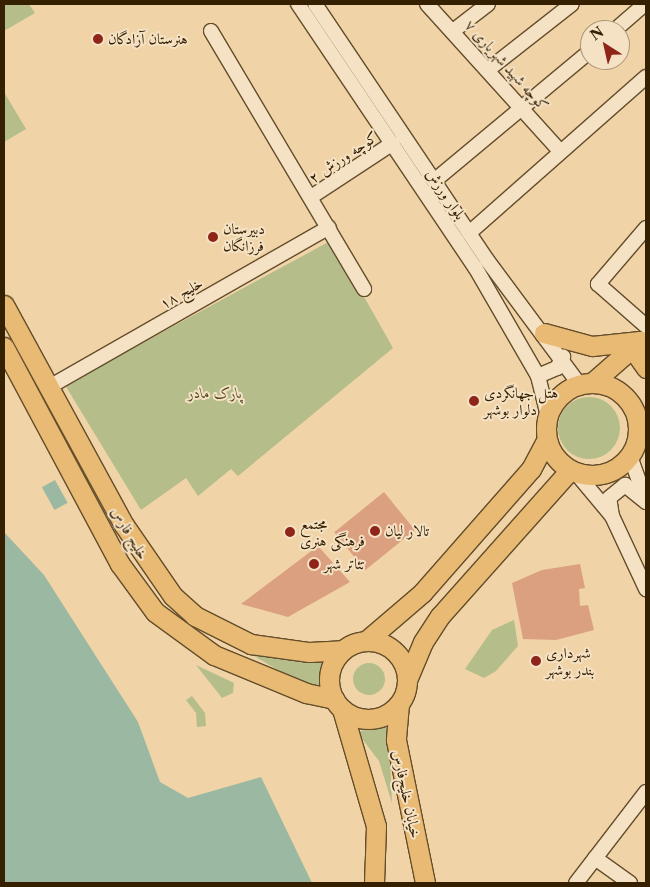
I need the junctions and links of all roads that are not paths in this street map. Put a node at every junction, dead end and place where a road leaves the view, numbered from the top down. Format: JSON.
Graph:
{"nodes":[{"id":1,"x":298,"y":4,"type":"edge"},
{"id":2,"x":315,"y":4,"type":"edge"},
{"id":3,"x":427,"y":4,"type":"edge"},
{"id":4,"x":488,"y":4,"type":"edge"},
{"id":5,"x":572,"y":4,"type":"edge"},
{"id":6,"x":645,"y":4,"type":"edge"},
{"id":7,"x":627,"y":20,"type":"edge"},
{"id":8,"x":212,"y":31,"type":"dead end"},
{"id":9,"x":453,"y":31,"type":"junction"},
{"id":10,"x":580,"y":60,"type":"edge"},
{"id":11,"x":489,"y":69,"type":"junction"},
{"id":12,"x":646,"y":77,"type":"edge"},
{"id":13,"x":525,"y":108,"type":"junction"},
{"id":14,"x":393,"y":143,"type":"junction"},
{"id":15,"x":560,"y":151,"type":"junction"},
{"id":16,"x":434,"y":181,"type":"junction"},
{"id":17,"x":311,"y":197,"type":"junction"},
{"id":18,"x":329,"y":227,"type":"junction"},
{"id":19,"x":646,"y":228,"type":"edge"},
{"id":20,"x":469,"y":233,"type":"junction"},
{"id":21,"x":364,"y":288,"type":"dead end"},
{"id":22,"x":4,"y":305,"type":"edge"},
{"id":23,"x":544,"y":333,"type":"junction"},
{"id":24,"x":644,"y":334,"type":"edge"},
{"id":25,"x":4,"y":348,"type":"edge"},
{"id":26,"x":563,"y":357,"type":"junction"},
{"id":27,"x":646,"y":368,"type":"edge"},
{"id":28,"x":538,"y":376,"type":"junction"},
{"id":29,"x":586,"y":383,"type":"junction"},
{"id":30,"x":49,"y":387,"type":"junction"},
{"id":31,"x":646,"y":397,"type":"edge"},
{"id":32,"x":547,"y":413,"type":"junction"},
{"id":33,"x":636,"y":414,"type":"junction"},
{"id":34,"x":546,"y":440,"type":"junction"},
{"id":35,"x":630,"y":456,"type":"junction"},
{"id":36,"x":573,"y":471,"type":"junction"},
{"id":37,"x":646,"y":501,"type":"edge"},
{"id":38,"x":612,"y":516,"type":"junction"},
{"id":39,"x":646,"y":590,"type":"edge"},
{"id":40,"x":366,"y":641,"type":"junction"},
{"id":41,"x":342,"y":650,"type":"junction"},
{"id":42,"x":407,"y":680,"type":"junction"},
{"id":43,"x":338,"y":704,"type":"junction"},
{"id":44,"x":399,"y":704,"type":"junction"},
{"id":45,"x":646,"y":792,"type":"edge"},
{"id":46,"x":595,"y":858,"type":"junction"},
{"id":47,"x":374,"y":883,"type":"edge"},
{"id":48,"x":425,"y":883,"type":"edge"},
{"id":49,"x":576,"y":883,"type":"edge"},
{"id":50,"x":630,"y":883,"type":"edge"}],
"edges":[{"from":1,"to":14,"type":"street","name":"بلوار ورزش"},
{"from":2,"to":16,"type":"street","name":"بلوار ورزش"},
{"from":3,"to":9,"type":"street","name":"کوچه شهید شهریاری ۷"},
{"from":4,"to":9,"type":"street"},
{"from":5,"to":11,"type":"street"},
{"from":6,"to":7,"type":"street"},
{"from":8,"to":17,"type":"street"},
{"from":9,"to":11,"type":"street","name":"کوچه شهید شهریاری ۷"},
{"from":10,"to":13,"type":"street"},
{"from":11,"to":13,"type":"street","name":"کوچه شهید شهریاری ۷"},
{"from":12,"to":15,"type":"street"},
{"from":13,"to":15,"type":"street","name":"کوچه شهید شهریاری ۷"},
{"from":13,"to":16,"type":"street"},
{"from":14,"to":17,"type":"street","name":"کوچه ورزش ۲"},
{"from":14,"to":28,"type":"street","name":"بلوار ورزش"},
{"from":15,"to":20,"type":"street"},
{"from":16,"to":20,"type":"street","name":"بلوار ورزش"},
{"from":17,"to":18,"type":"street"},
{"from":18,"to":21,"type":"street"},
{"from":18,"to":30,"type":"street","name":"خلیج ۱۸"},
{"from":19,"to":24,"type":"street"},
{"from":20,"to":23,"type":"street","name":"بلوار ورزش"},
{"from":22,"to":30,"type":"main road","name":"خلیج فارس"},
{"from":23,"to":24,"type":"main road"},
{"from":23,"to":26,"type":"street","name":"بلوار ورزش"},
{"from":24,"to":27,"type":"main road"},
{"from":24,"to":29,"type":"main road"},
{"from":25,"to":43,"type":"main road","name":"خلیج فارس"},
{"from":26,"to":28,"type":"street"},
{"from":26,"to":29,"type":"street","name":"بلوار ورزش"},
{"from":28,"to":32,"type":"street","name":"بلوار ورزش"},
{"from":29,"to":32,"type":"main road"},
{"from":29,"to":33,"type":"main road"},
{"from":30,"to":41,"type":"main road","name":"خلیج فارس"},
{"from":31,"to":33,"type":"main road"},
{"from":32,"to":34,"type":"main road"},
{"from":33,"to":35,"type":"main road"},
{"from":34,"to":36,"type":"main road"},
{"from":34,"to":40,"type":"main road"},
{"from":35,"to":36,"type":"main road"},
{"from":35,"to":37,"type":"street"},
{"from":36,"to":38,"type":"street"},
{"from":36,"to":42,"type":"main road"},
{"from":37,"to":38,"type":"street"},
{"from":38,"to":39,"type":"street"},
{"from":40,"to":41,"type":"main road"},
{"from":40,"to":42,"type":"main road"},
{"from":41,"to":43,"type":"main road"},
{"from":42,"to":44,"type":"main road"},
{"from":43,"to":44,"type":"main road"},
{"from":43,"to":47,"type":"main road"},
{"from":44,"to":48,"type":"main road","name":"خیابان خلیج‌فارس"},
{"from":45,"to":46,"type":"street"},
{"from":46,"to":49,"type":"street"},
{"from":46,"to":50,"type":"street"}]}
